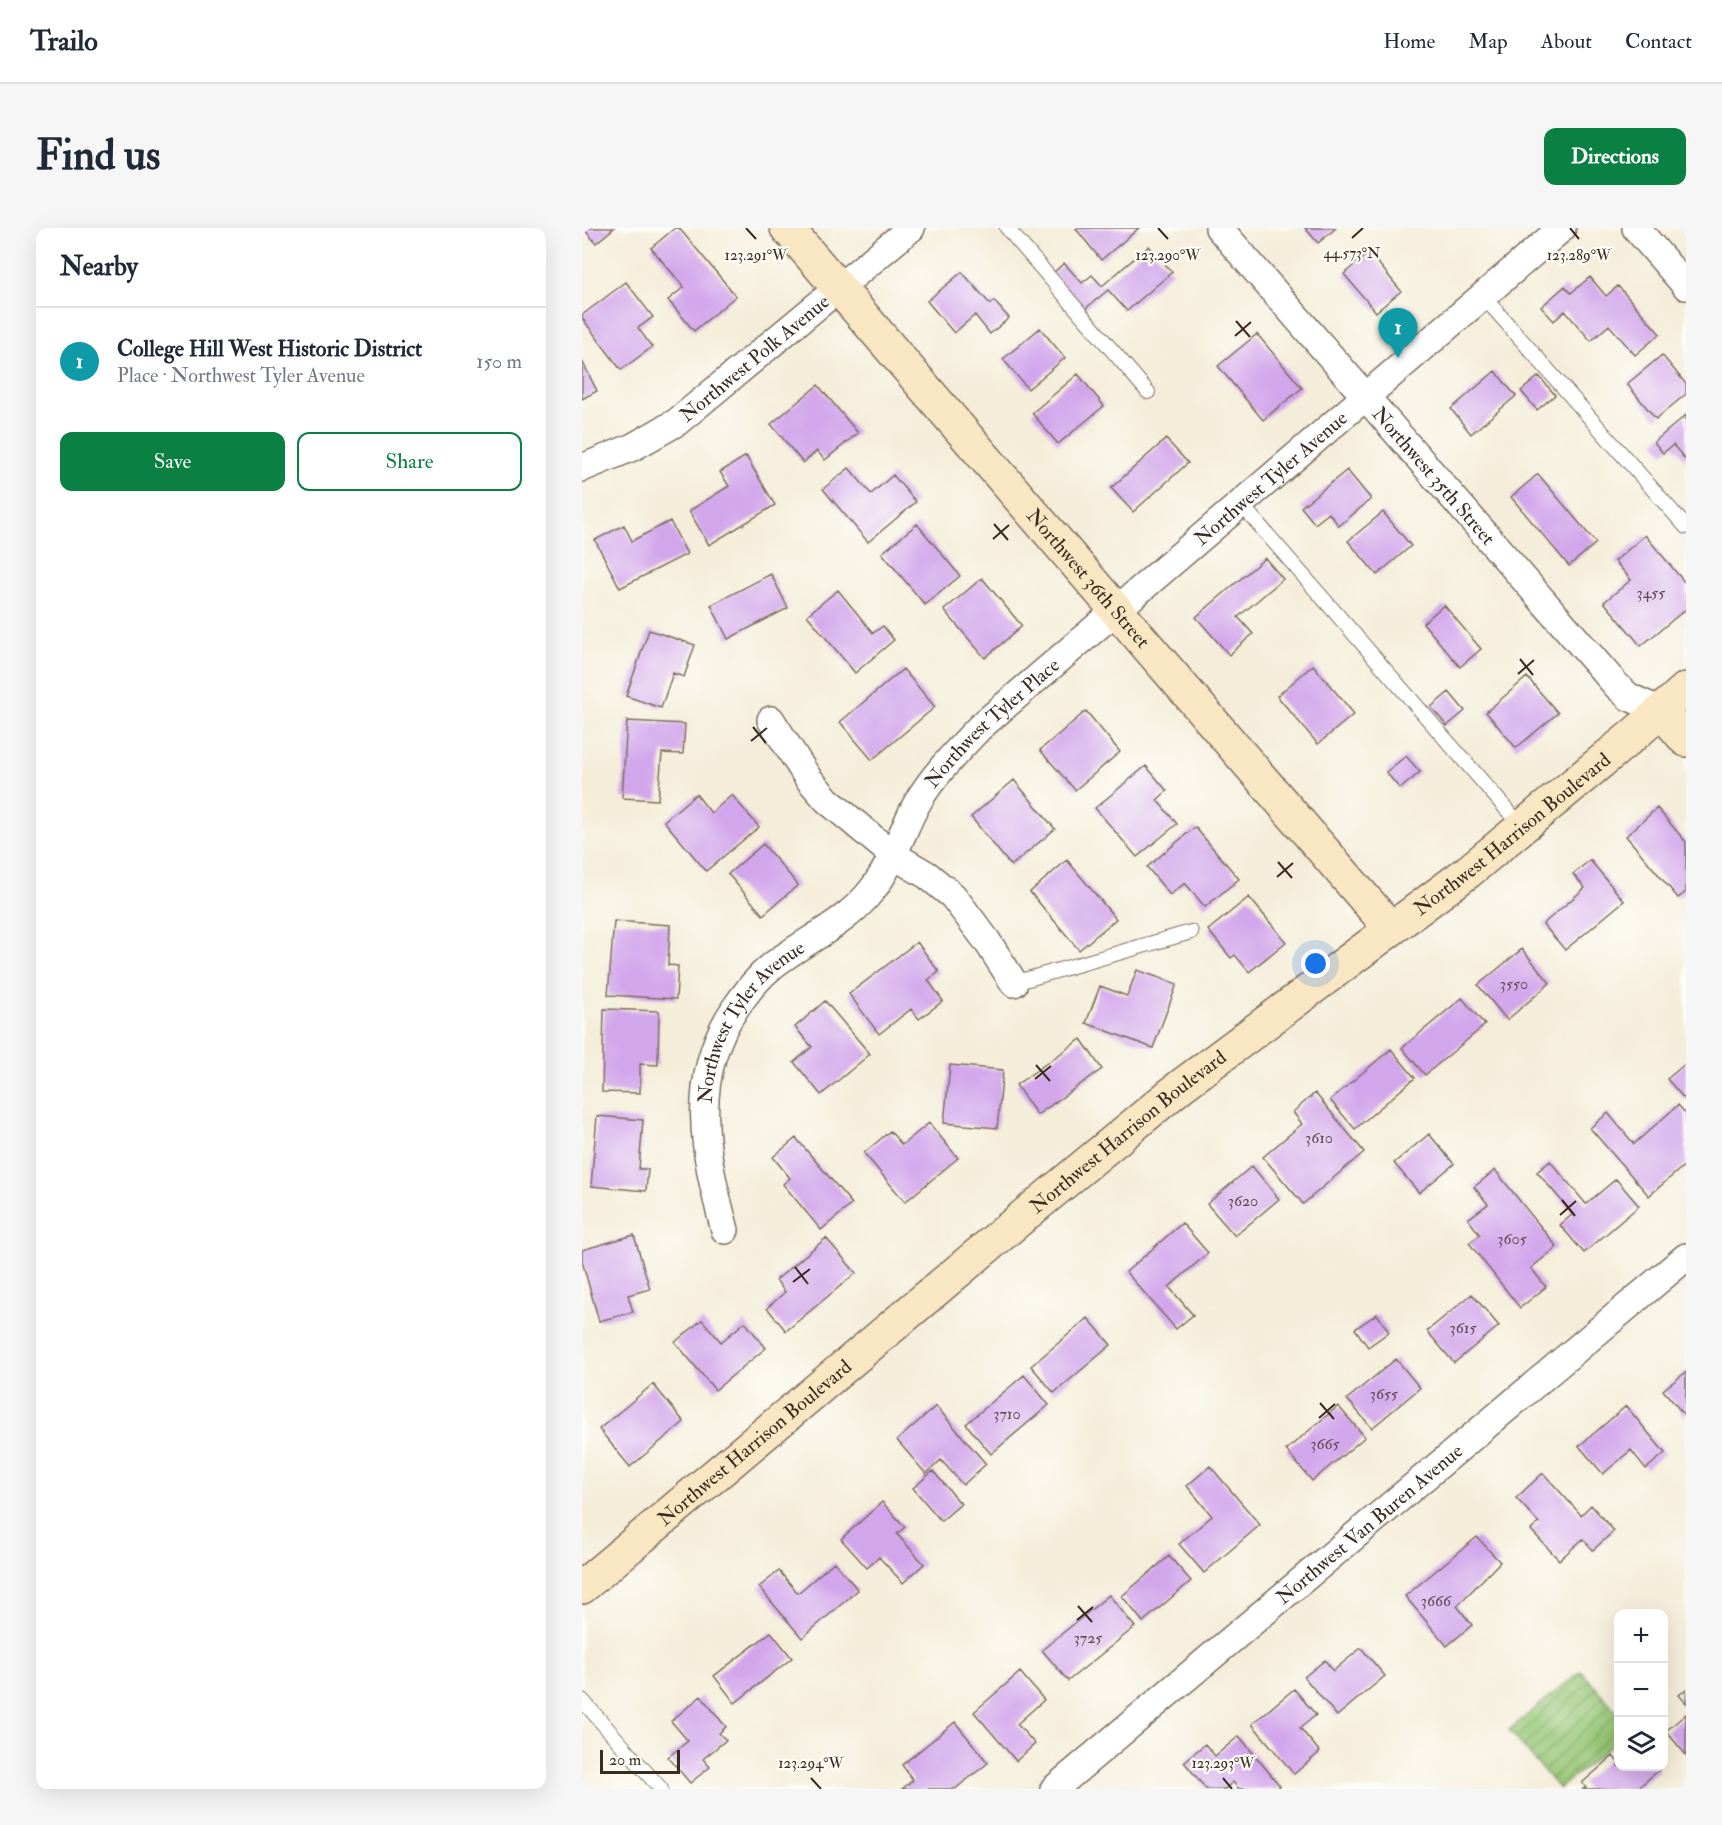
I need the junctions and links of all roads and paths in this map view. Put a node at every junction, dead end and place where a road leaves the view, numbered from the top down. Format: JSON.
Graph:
{"nodes":[{"id":1,"x":787,"y":228,"type":"edge"},
{"id":2,"x":911,"y":228,"type":"edge"},
{"id":3,"x":1007,"y":228,"type":"edge"},
{"id":4,"x":1219,"y":228,"type":"edge"},
{"id":5,"x":1562,"y":228,"type":"edge"},
{"id":6,"x":1636,"y":228,"type":"edge"},
{"id":7,"x":1686,"y":286,"type":"edge"},
{"id":8,"x":839,"y":289,"type":"junction"},
{"id":9,"x":1482,"y":295,"type":"junction"},
{"id":10,"x":1148,"y":392,"type":"dead end"},
{"id":11,"x":1364,"y":396,"type":"junction"},
{"id":12,"x":582,"y":468,"type":"edge"},
{"id":13,"x":1240,"y":503,"type":"junction"},
{"id":14,"x":1686,"y":527,"type":"edge"},
{"id":15,"x":1116,"y":610,"type":"junction"},
{"id":16,"x":1686,"y":689,"type":"edge"},
{"id":17,"x":1661,"y":711,"type":"junction"},
{"id":18,"x":771,"y":720,"type":"dead end"},
{"id":19,"x":1686,"y":740,"type":"edge"},
{"id":20,"x":1522,"y":827,"type":"junction"},
{"id":21,"x":893,"y":855,"type":"junction"},
{"id":22,"x":1391,"y":929,"type":"junction"},
{"id":23,"x":1191,"y":932,"type":"dead end"},
{"id":24,"x":1014,"y":982,"type":"joint"},
{"id":25,"x":724,"y":1230,"type":"dead end"},
{"id":26,"x":1686,"y":1257,"type":"edge"},
{"id":27,"x":582,"y":1587,"type":"edge"},
{"id":28,"x":582,"y":1700,"type":"edge"},
{"id":29,"x":661,"y":1789,"type":"edge"},
{"id":30,"x":1054,"y":1789,"type":"edge"}],
"edges":[{"from":1,"to":8,"type":"main road","name":"Northwest 36th Street"},
{"from":2,"to":8,"type":"street","name":"Northwest Polk Avenue"},
{"from":3,"to":10,"type":"lane"},
{"from":4,"to":11,"type":"street","name":"Northwest 35th Street"},
{"from":5,"to":9,"type":"street","name":"Northwest Tyler Avenue"},
{"from":6,"to":7,"type":"street"},
{"from":8,"to":12,"type":"street","name":"Northwest Polk Avenue"},
{"from":8,"to":15,"type":"main road","name":"Northwest 36th Street"},
{"from":9,"to":11,"type":"street","name":"Northwest Tyler Avenue"},
{"from":9,"to":14,"type":"lane"},
{"from":11,"to":13,"type":"street","name":"Northwest Tyler Avenue"},
{"from":11,"to":17,"type":"street","name":"Northwest 35th Street"},
{"from":13,"to":15,"type":"street","name":"Northwest Tyler Avenue"},
{"from":13,"to":20,"type":"lane"},
{"from":15,"to":21,"type":"street","name":"Northwest Tyler Place"},
{"from":15,"to":22,"type":"main road","name":"Northwest 36th Street"},
{"from":16,"to":17,"type":"main road","name":"Northwest Harrison Boulevard"},
{"from":17,"to":19,"type":"main road"},
{"from":17,"to":20,"type":"main road","name":"Northwest Harrison Boulevard"},
{"from":18,"to":21,"type":"street"},
{"from":20,"to":22,"type":"main road","name":"Northwest Harrison Boulevard"},
{"from":21,"to":24,"type":"street"},
{"from":21,"to":25,"type":"street","name":"Northwest Tyler Avenue"},
{"from":22,"to":27,"type":"main road","name":"Northwest Harrison Boulevard"},
{"from":23,"to":24,"type":"lane"},
{"from":26,"to":30,"type":"street","name":"Northwest Van Buren Avenue"},
{"from":28,"to":29,"type":"lane"}]}
